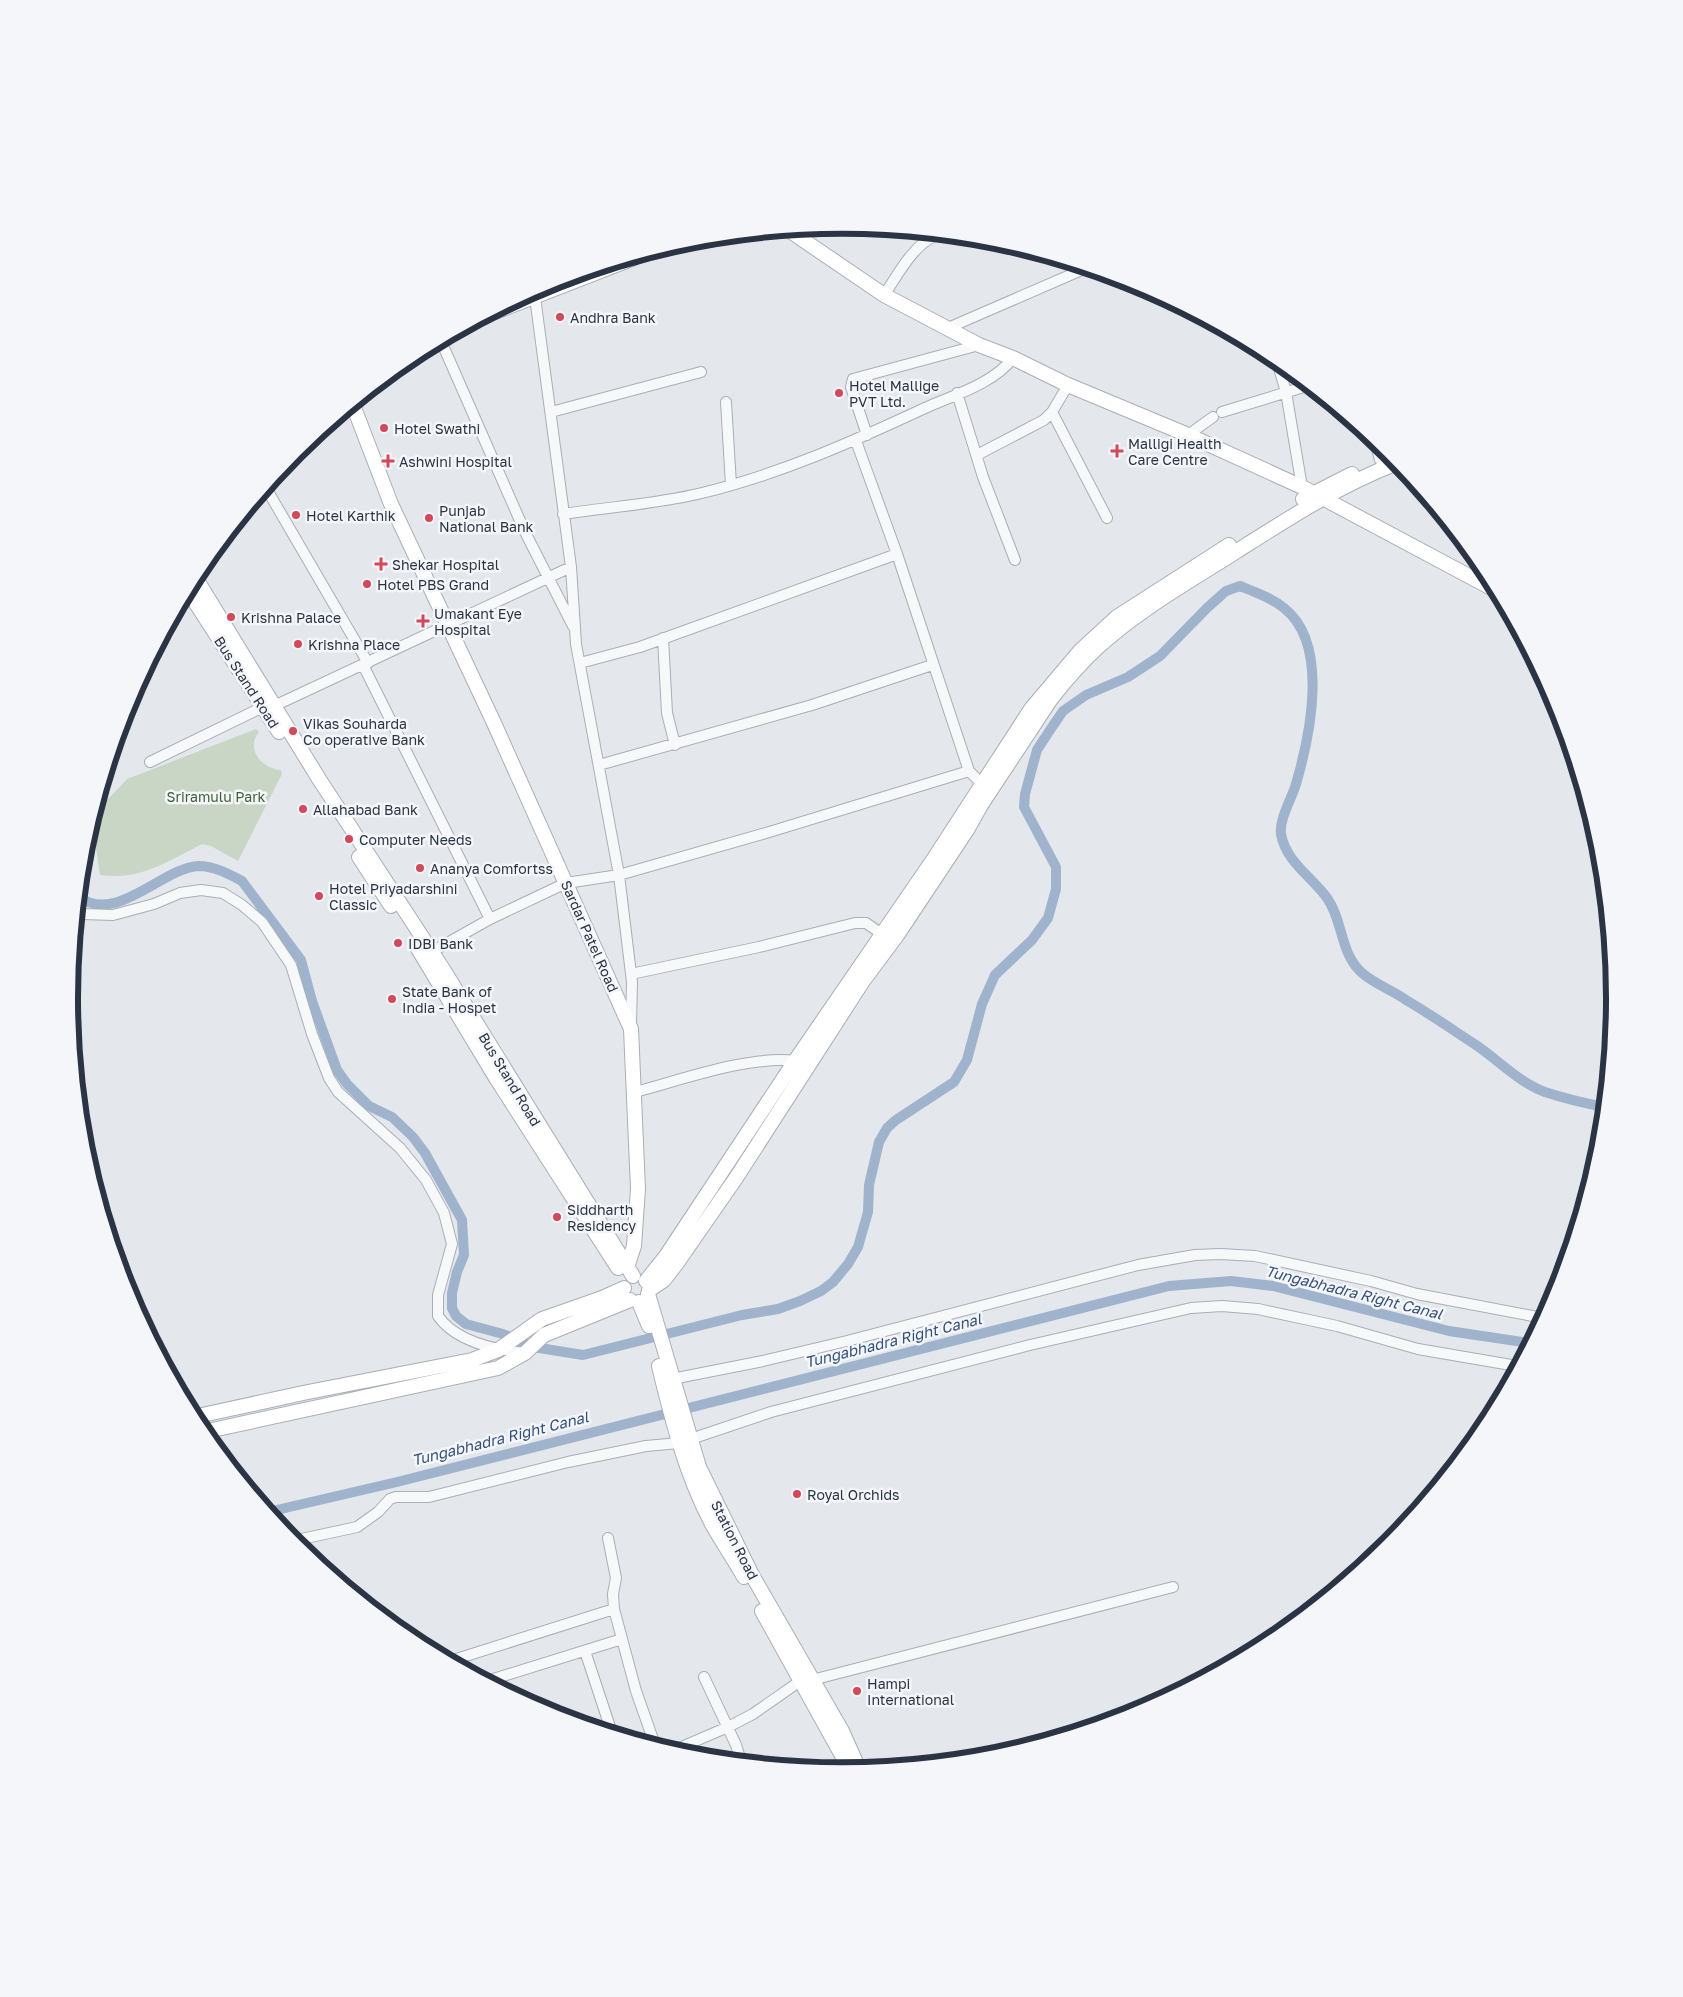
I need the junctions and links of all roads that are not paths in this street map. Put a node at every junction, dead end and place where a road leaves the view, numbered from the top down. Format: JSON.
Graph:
{"nodes":[{"id":1,"x":797,"y":236,"type":"edge"},
{"id":2,"x":928,"y":240,"type":"edge"},
{"id":3,"x":1076,"y":272,"type":"edge"},
{"id":4,"x":884,"y":295,"type":"junction"},
{"id":5,"x":543,"y":296,"type":"edge"},
{"id":6,"x":948,"y":328,"type":"junction"},
{"id":7,"x":979,"y":345,"type":"junction"},
{"id":8,"x":444,"y":347,"type":"edge"},
{"id":9,"x":1013,"y":358,"type":"junction"},
{"id":10,"x":701,"y":372,"type":"dead end"},
{"id":11,"x":1280,"y":373,"type":"edge"},
{"id":12,"x":1068,"y":385,"type":"junction"},
{"id":13,"x":1301,"y":388,"type":"edge"},
{"id":14,"x":1286,"y":392,"type":"junction"},
{"id":15,"x":957,"y":393,"type":"junction"},
{"id":16,"x":726,"y":402,"type":"dead end"},
{"id":17,"x":355,"y":410,"type":"edge"},
{"id":18,"x":551,"y":412,"type":"junction"},
{"id":19,"x":1052,"y":412,"type":"junction"},
{"id":20,"x":867,"y":435,"type":"junction"},
{"id":21,"x":1188,"y":435,"type":"junction"},
{"id":22,"x":856,"y":441,"type":"junction"},
{"id":23,"x":976,"y":456,"type":"junction"},
{"id":24,"x":1383,"y":459,"type":"edge"},
{"id":25,"x":1389,"y":466,"type":"edge"},
{"id":26,"x":731,"y":485,"type":"junction"},
{"id":27,"x":269,"y":493,"type":"edge"},
{"id":28,"x":1313,"y":493,"type":"junction"},
{"id":29,"x":563,"y":514,"type":"junction"},
{"id":30,"x":1107,"y":518,"type":"dead end"},
{"id":31,"x":897,"y":554,"type":"junction"},
{"id":32,"x":1015,"y":560,"type":"dead end"},
{"id":33,"x":570,"y":567,"type":"junction"},
{"id":34,"x":548,"y":578,"type":"junction"},
{"id":35,"x":1483,"y":584,"type":"edge"},
{"id":36,"x":199,"y":585,"type":"edge"},
{"id":37,"x":192,"y":597,"type":"edge"},
{"id":38,"x":448,"y":626,"type":"junction"},
{"id":39,"x":575,"y":630,"type":"junction"},
{"id":40,"x":663,"y":638,"type":"junction"},
{"id":41,"x":580,"y":663,"type":"junction"},
{"id":42,"x":365,"y":664,"type":"junction"},
{"id":43,"x":932,"y":665,"type":"junction"},
{"id":44,"x":268,"y":707,"type":"junction"},
{"id":45,"x":674,"y":745,"type":"junction"},
{"id":46,"x":150,"y":762,"type":"dead end"},
{"id":47,"x":599,"y":765,"type":"junction"},
{"id":48,"x":968,"y":771,"type":"junction"},
{"id":49,"x":982,"y":784,"type":"junction"},
{"id":50,"x":619,"y":875,"type":"junction"},
{"id":51,"x":566,"y":882,"type":"junction"},
{"id":52,"x":82,"y":914,"type":"edge"},
{"id":53,"x":490,"y":919,"type":"junction"},
{"id":54,"x":882,"y":934,"type":"junction"},
{"id":55,"x":427,"y":954,"type":"junction"},
{"id":56,"x":631,"y":974,"type":"junction"},
{"id":57,"x":631,"y":1029,"type":"junction"},
{"id":58,"x":795,"y":1061,"type":"junction"},
{"id":59,"x":635,"y":1092,"type":"junction"},
{"id":60,"x":636,"y":1287,"type":"junction"},
{"id":61,"x":1536,"y":1317,"type":"edge"},
{"id":62,"x":502,"y":1347,"type":"junction"},
{"id":63,"x":526,"y":1351,"type":"junction"},
{"id":64,"x":1512,"y":1365,"type":"edge"},
{"id":65,"x":671,"y":1386,"type":"junction"},
{"id":66,"x":201,"y":1415,"type":"edge"},
{"id":67,"x":211,"y":1430,"type":"edge"},
{"id":68,"x":683,"y":1438,"type":"junction"},
{"id":69,"x":608,"y":1538,"type":"dead end"},
{"id":70,"x":302,"y":1540,"type":"edge"},
{"id":71,"x":1173,"y":1587,"type":"dead end"},
{"id":72,"x":614,"y":1609,"type":"junction"},
{"id":73,"x":622,"y":1639,"type":"junction"},
{"id":74,"x":585,"y":1651,"type":"junction"},
{"id":75,"x":457,"y":1659,"type":"edge"},
{"id":76,"x":704,"y":1677,"type":"dead end"},
{"id":77,"x":807,"y":1678,"type":"junction"},
{"id":78,"x":494,"y":1679,"type":"edge"},
{"id":79,"x":610,"y":1726,"type":"edge"},
{"id":80,"x":728,"y":1727,"type":"junction"},
{"id":81,"x":653,"y":1738,"type":"edge"},
{"id":82,"x":684,"y":1746,"type":"edge"},
{"id":83,"x":740,"y":1756,"type":"edge"},
{"id":84,"x":846,"y":1762,"type":"edge"},
{"id":85,"x":855,"y":1762,"type":"edge"}],
"edges":[{"from":1,"to":4,"type":"street"},
{"from":2,"to":4,"type":"street"},
{"from":3,"to":6,"type":"street"},
{"from":4,"to":6,"type":"street"},
{"from":5,"to":18,"type":"street"},
{"from":6,"to":7,"type":"street"},
{"from":7,"to":9,"type":"street"},
{"from":7,"to":20,"type":"street"},
{"from":8,"to":34,"type":"street"},
{"from":9,"to":12,"type":"street"},
{"from":9,"to":15,"type":"street"},
{"from":10,"to":18,"type":"street"},
{"from":11,"to":14,"type":"street"},
{"from":12,"to":19,"type":"street"},
{"from":12,"to":21,"type":"street"},
{"from":13,"to":14,"type":"street"},
{"from":14,"to":21,"type":"street"},
{"from":14,"to":28,"type":"street"},
{"from":15,"to":20,"type":"street"},
{"from":15,"to":23,"type":"street"},
{"from":16,"to":26,"type":"street"},
{"from":17,"to":38,"type":"street","name":"Sardar Patel Road"},
{"from":18,"to":29,"type":"street"},
{"from":19,"to":23,"type":"street"},
{"from":19,"to":30,"type":"street"},
{"from":20,"to":22,"type":"street"},
{"from":21,"to":28,"type":"street"},
{"from":22,"to":26,"type":"street"},
{"from":22,"to":31,"type":"street"},
{"from":23,"to":32,"type":"street"},
{"from":24,"to":28,"type":"street"},
{"from":25,"to":28,"type":"street"},
{"from":26,"to":29,"type":"street"},
{"from":27,"to":42,"type":"street"},
{"from":28,"to":35,"type":"street"},
{"from":28,"to":49,"type":"street"},
{"from":28,"to":60,"type":"street"},
{"from":29,"to":33,"type":"street"},
{"from":31,"to":40,"type":"street"},
{"from":31,"to":43,"type":"street"},
{"from":33,"to":34,"type":"street"},
{"from":33,"to":39,"type":"street"},
{"from":34,"to":38,"type":"street"},
{"from":34,"to":39,"type":"street"},
{"from":36,"to":44,"type":"street","name":"Bus Stand Road"},
{"from":37,"to":44,"type":"street","name":"Bus Stand Road"},
{"from":38,"to":42,"type":"street"},
{"from":38,"to":51,"type":"street","name":"Sardar Patel Road"},
{"from":39,"to":41,"type":"street"},
{"from":40,"to":41,"type":"street"},
{"from":40,"to":45,"type":"street"},
{"from":41,"to":47,"type":"street"},
{"from":42,"to":44,"type":"street"},
{"from":42,"to":53,"type":"street"},
{"from":43,"to":45,"type":"street"},
{"from":43,"to":48,"type":"street"},
{"from":44,"to":46,"type":"street"},
{"from":44,"to":55,"type":"street","name":"Bus Stand Road"},
{"from":45,"to":47,"type":"street"},
{"from":47,"to":50,"type":"street"},
{"from":48,"to":49,"type":"street"},
{"from":48,"to":50,"type":"street"},
{"from":49,"to":54,"type":"street"},
{"from":50,"to":51,"type":"street"},
{"from":50,"to":56,"type":"street"},
{"from":51,"to":53,"type":"street"},
{"from":51,"to":57,"type":"street","name":"Sardar Patel Road"},
{"from":52,"to":62,"type":"street"},
{"from":53,"to":55,"type":"street"},
{"from":54,"to":56,"type":"street"},
{"from":54,"to":58,"type":"street"},
{"from":55,"to":60,"type":"street","name":"Bus Stand Road"},
{"from":56,"to":57,"type":"street"},
{"from":57,"to":59,"type":"street","name":"Sardar Patel Road"},
{"from":58,"to":59,"type":"street"},
{"from":58,"to":60,"type":"street"},
{"from":59,"to":60,"type":"street","name":"Sardar Patel Road"},
{"from":60,"to":62,"type":"street"},
{"from":60,"to":63,"type":"street"},
{"from":60,"to":65,"type":"street","name":"Bus Stand Road"},
{"from":61,"to":65,"type":"street"},
{"from":62,"to":63,"type":"street"},
{"from":62,"to":66,"type":"street"},
{"from":63,"to":67,"type":"street"},
{"from":64,"to":68,"type":"street"},
{"from":65,"to":68,"type":"street"},
{"from":68,"to":70,"type":"street"},
{"from":68,"to":77,"type":"street","name":"Station Road"},
{"from":69,"to":72,"type":"street"},
{"from":71,"to":77,"type":"street"},
{"from":72,"to":73,"type":"street"},
{"from":72,"to":75,"type":"street"},
{"from":73,"to":74,"type":"street"},
{"from":73,"to":81,"type":"street"},
{"from":74,"to":78,"type":"street"},
{"from":74,"to":79,"type":"street"},
{"from":76,"to":80,"type":"street"},
{"from":77,"to":80,"type":"street"},
{"from":77,"to":84,"type":"street","name":"Station Road"},
{"from":77,"to":85,"type":"street","name":"Station Road"},
{"from":80,"to":82,"type":"street"},
{"from":80,"to":83,"type":"street"}]}
